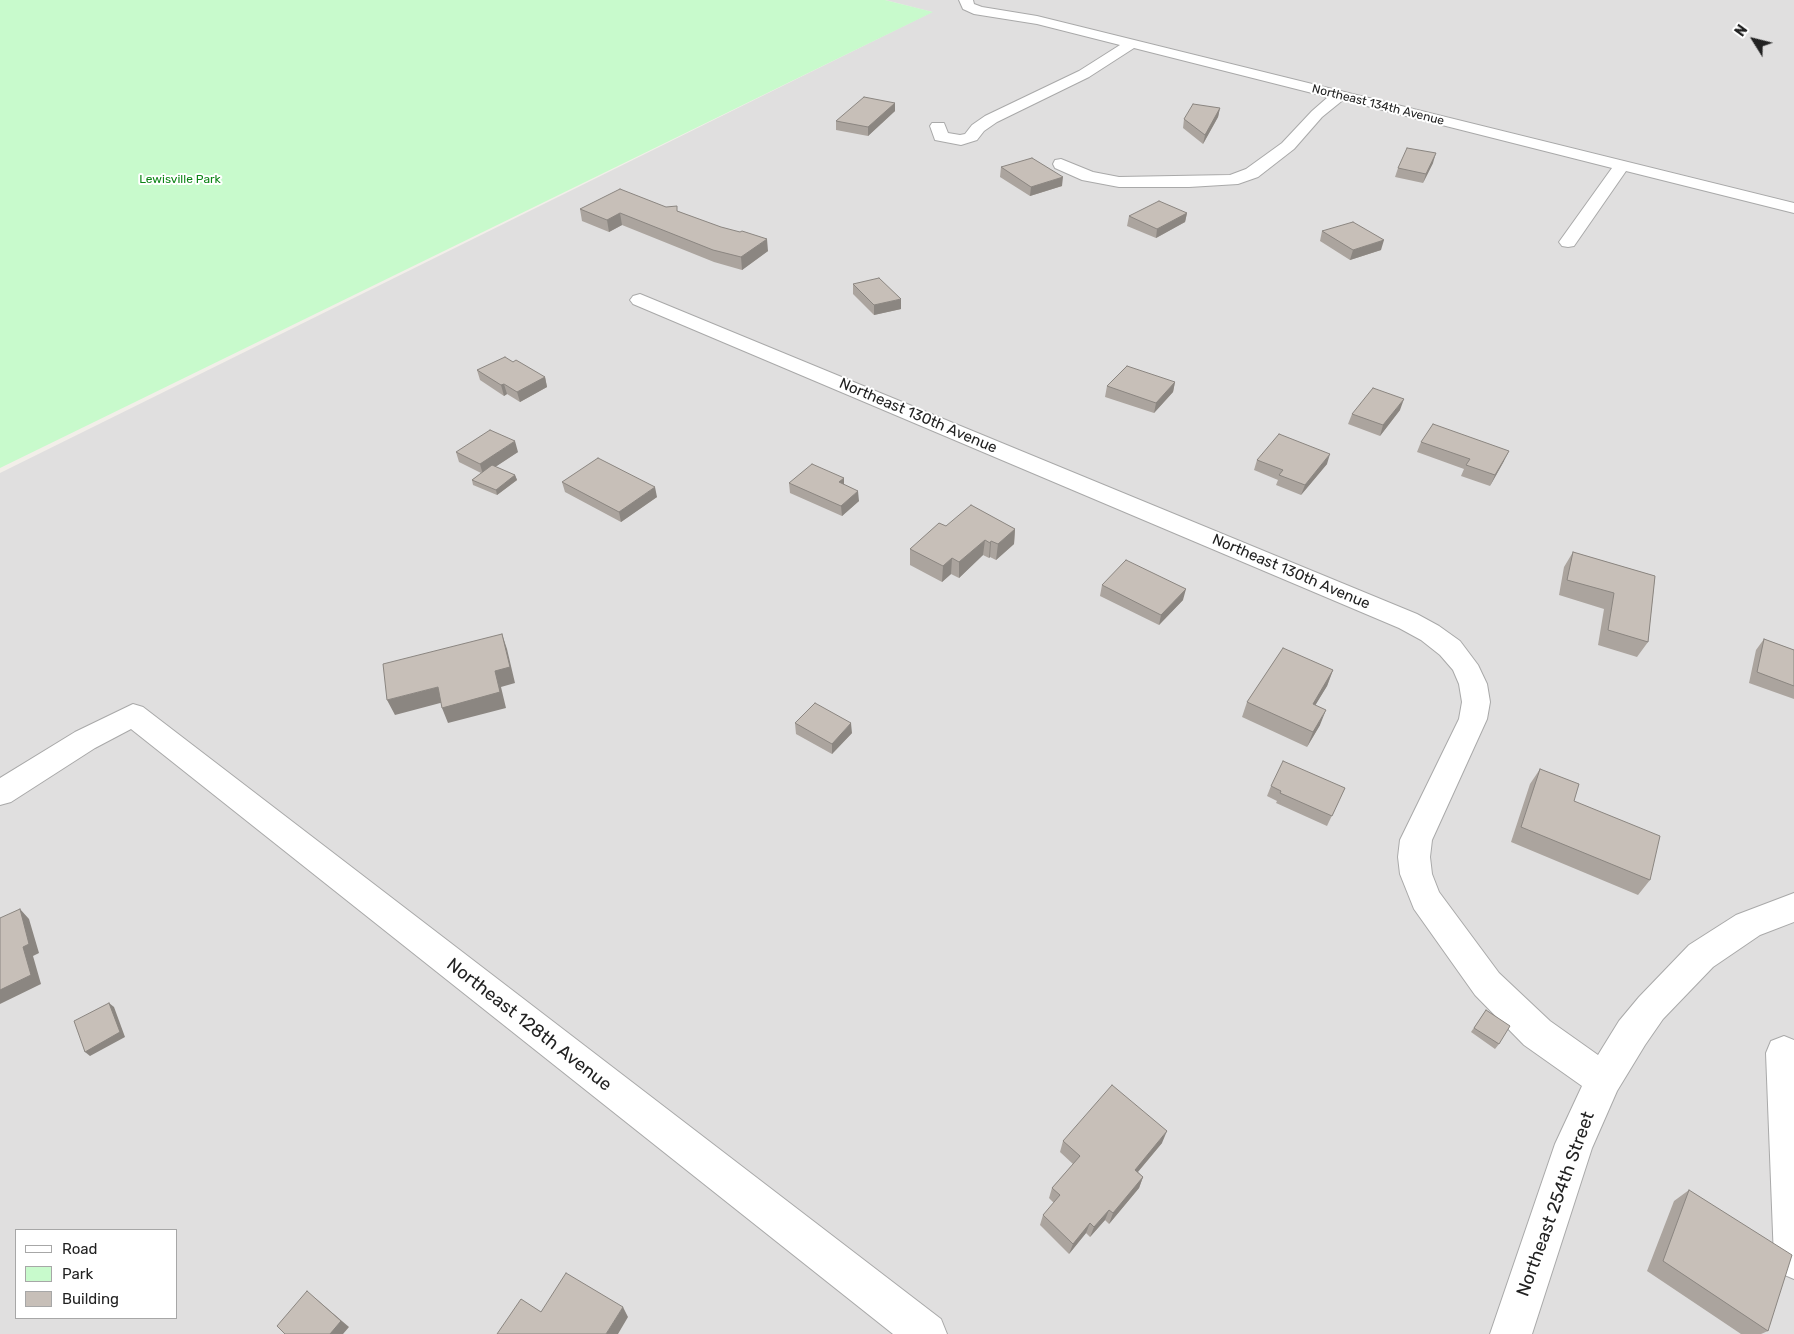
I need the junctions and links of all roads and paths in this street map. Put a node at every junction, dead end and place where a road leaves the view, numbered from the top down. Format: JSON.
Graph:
{"nodes":[{"id":1,"x":966,"y":0,"type":"edge"},
{"id":2,"x":1130,"y":44,"type":"junction"},
{"id":3,"x":1340,"y":95,"type":"junction"},
{"id":4,"x":938,"y":126,"type":"dead end"},
{"id":5,"x":1061,"y":164,"type":"dead end"},
{"id":6,"x":1622,"y":165,"type":"junction"},
{"id":7,"x":1794,"y":208,"type":"edge"},
{"id":8,"x":1568,"y":242,"type":"dead end"},
{"id":9,"x":640,"y":300,"type":"dead end"},
{"id":10,"x":0,"y":793,"type":"edge"},
{"id":11,"x":1794,"y":907,"type":"edge"},
{"id":12,"x":1784,"y":1054,"type":"dead end"},
{"id":13,"x":1604,"y":1079,"type":"junction"},
{"id":14,"x":1794,"y":1258,"type":"edge"},
{"id":15,"x":926,"y":1334,"type":"edge"},
{"id":16,"x":1511,"y":1334,"type":"edge"}],
"edges":[{"from":1,"to":2,"type":"street","name":"Northeast 134th Avenue"},
{"from":2,"to":3,"type":"street","name":"Northeast 134th Avenue"},
{"from":2,"to":4,"type":"street"},
{"from":3,"to":5,"type":"street"},
{"from":3,"to":6,"type":"street","name":"Northeast 134th Avenue"},
{"from":6,"to":7,"type":"street","name":"Northeast 134th Avenue"},
{"from":6,"to":8,"type":"street"},
{"from":9,"to":13,"type":"street","name":"Northeast 130th Avenue"},
{"from":10,"to":15,"type":"street","name":"Northeast 128th Avenue"},
{"from":11,"to":13,"type":"street","name":"Northeast 254th Street"},
{"from":12,"to":14,"type":"street"},
{"from":13,"to":16,"type":"street","name":"Northeast 254th Street"}]}
